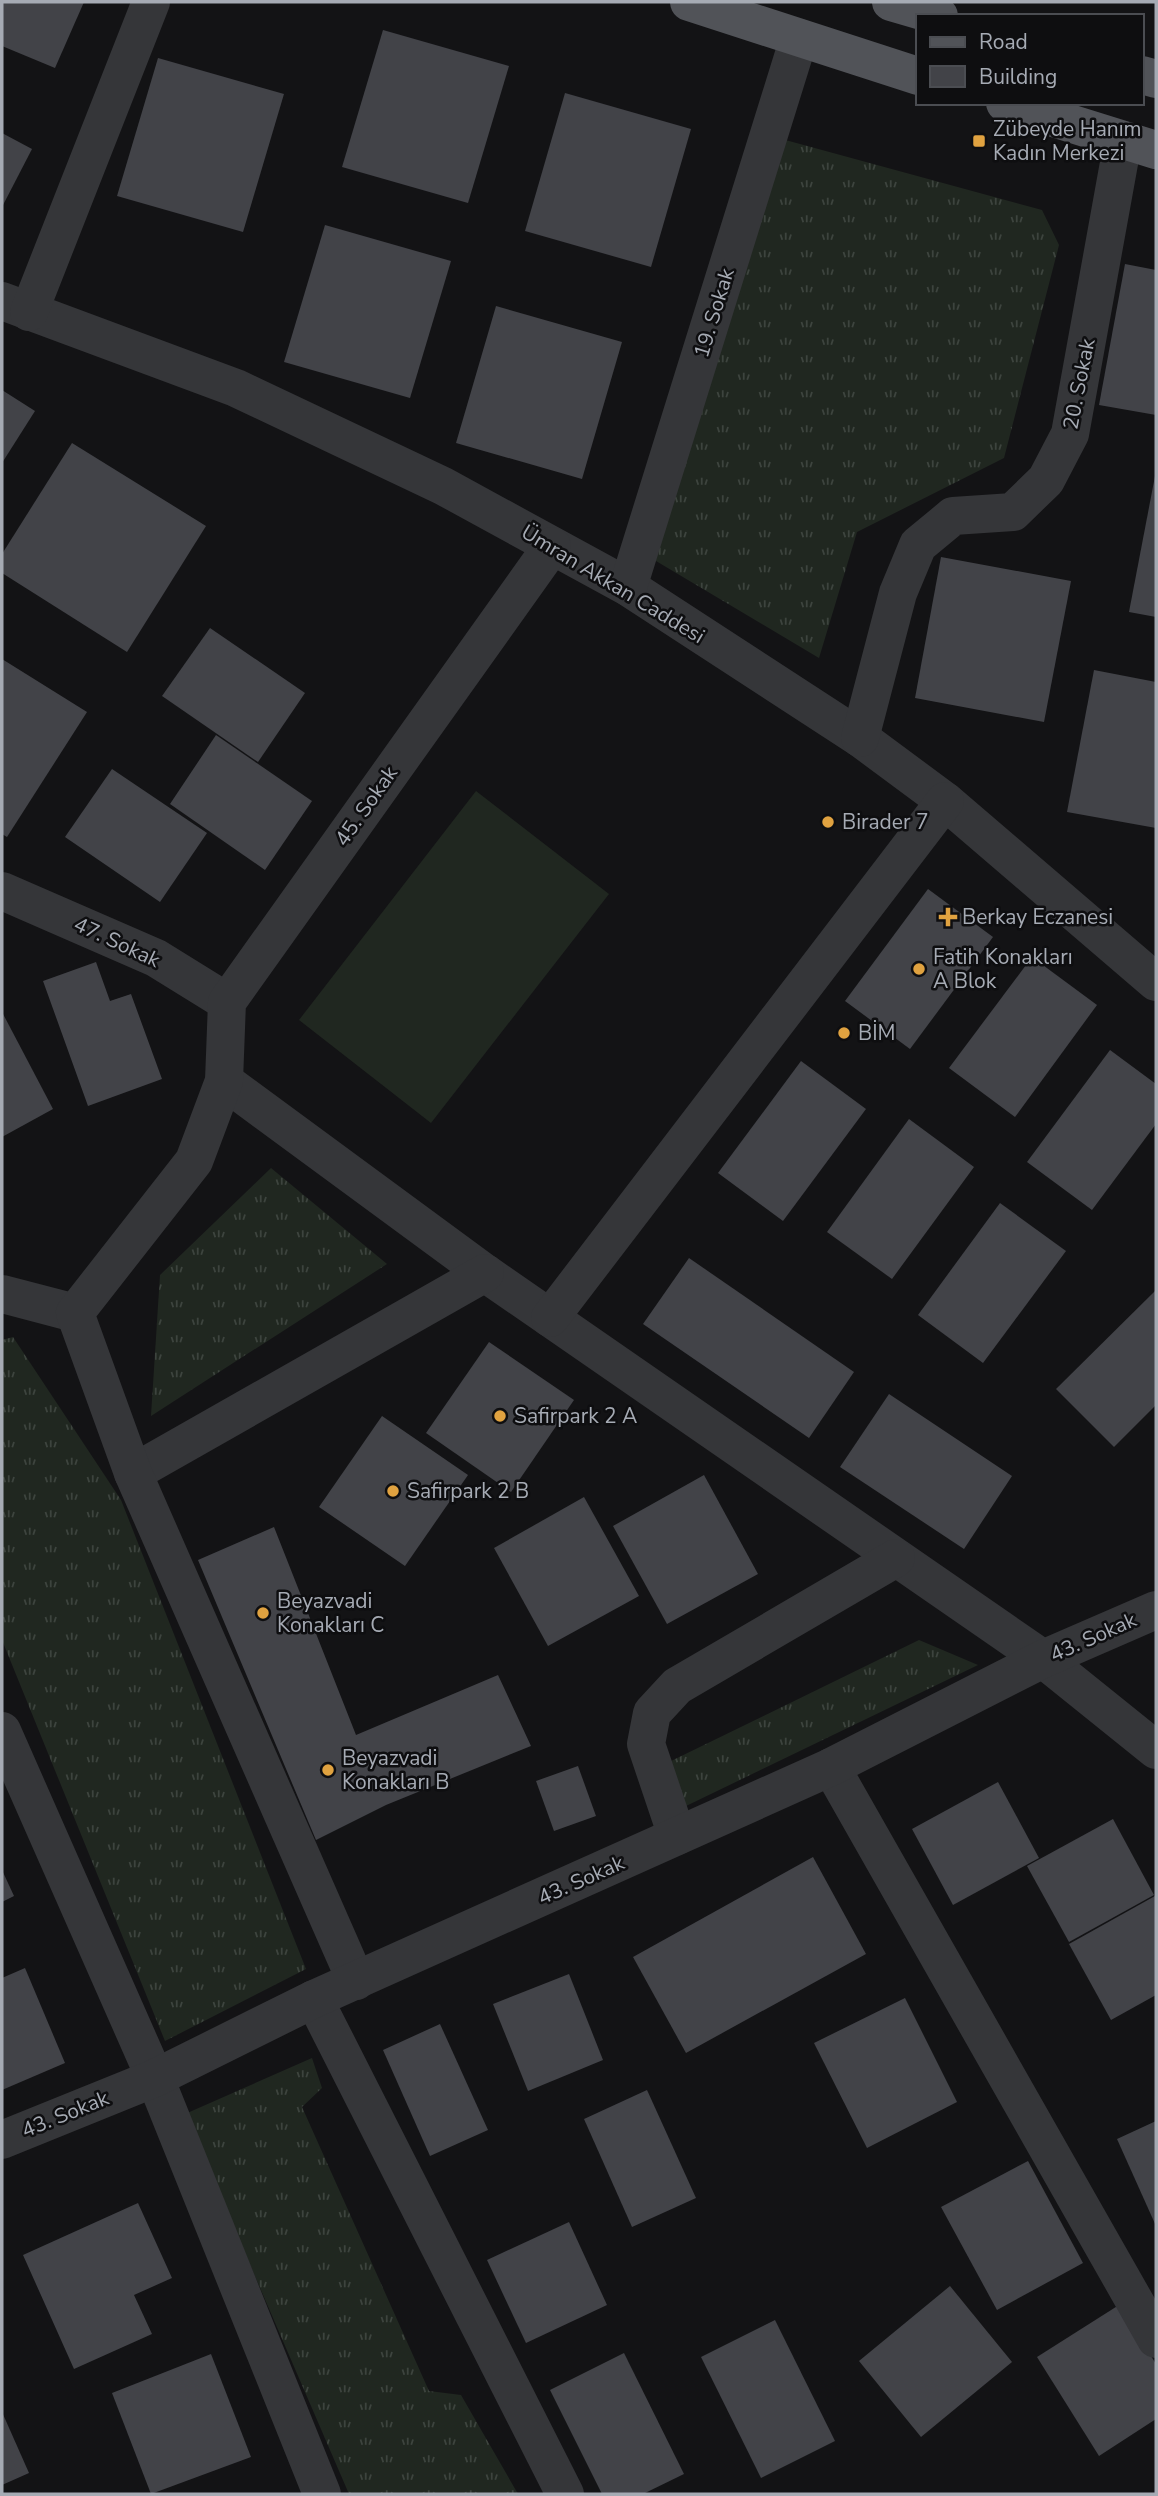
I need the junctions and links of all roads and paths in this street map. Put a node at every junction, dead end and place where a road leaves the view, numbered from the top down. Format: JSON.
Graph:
{"nodes":[{"id":1,"x":151,"y":2,"type":"edge"},
{"id":2,"x":689,"y":2,"type":"edge"},
{"id":3,"x":891,"y":2,"type":"edge"},
{"id":4,"x":932,"y":14,"type":"edge"},
{"id":5,"x":799,"y":38,"type":"junction"},
{"id":6,"x":916,"y":75,"type":"edge"},
{"id":7,"x":1011,"y":105,"type":"edge"},
{"id":8,"x":1140,"y":146,"type":"edge"},
{"id":9,"x":15,"y":306,"type":"edge"},
{"id":10,"x":552,"y":546,"type":"junction"},
{"id":11,"x":628,"y":587,"type":"junction"},
{"id":12,"x":860,"y":738,"type":"junction"},
{"id":13,"x":945,"y":801,"type":"junction"},
{"id":14,"x":2,"y":891,"type":"edge"},
{"id":15,"x":1156,"y":982,"type":"edge"},
{"id":16,"x":227,"y":1002,"type":"junction"},
{"id":17,"x":224,"y":1081,"type":"junction"},
{"id":18,"x":485,"y":1273,"type":"junction"},
{"id":19,"x":2,"y":1294,"type":"edge"},
{"id":20,"x":75,"y":1313,"type":"junction"},
{"id":21,"x":550,"y":1318,"type":"junction"},
{"id":22,"x":133,"y":1473,"type":"junction"},
{"id":23,"x":896,"y":1558,"type":"junction"},
{"id":24,"x":1156,"y":1610,"type":"edge"},
{"id":25,"x":1043,"y":1659,"type":"junction"},
{"id":26,"x":2,"y":1731,"type":"edge"},
{"id":27,"x":1156,"y":1750,"type":"edge"},
{"id":28,"x":831,"y":1767,"type":"junction"},
{"id":29,"x":677,"y":1836,"type":"junction"},
{"id":30,"x":355,"y":1981,"type":"junction"},
{"id":31,"x":314,"y":1999,"type":"junction"},
{"id":32,"x":155,"y":2078,"type":"junction"},
{"id":33,"x":2,"y":2140,"type":"edge"},
{"id":34,"x":1156,"y":2339,"type":"edge"},
{"id":35,"x":322,"y":2494,"type":"edge"},
{"id":36,"x":565,"y":2494,"type":"edge"}],
"edges":[{"from":1,"to":9,"type":"street"},
{"from":2,"to":5,"type":"main road"},
{"from":3,"to":4,"type":"main road"},
{"from":5,"to":6,"type":"main road"},
{"from":5,"to":11,"type":"street","name":"19. Sokak"},
{"from":7,"to":8,"type":"main road"},
{"from":8,"to":12,"type":"street","name":"20. Sokak"},
{"from":9,"to":10,"type":"street","name":"Ümran Akkan Caddesi"},
{"from":10,"to":11,"type":"street","name":"Ümran Akkan Caddesi"},
{"from":10,"to":16,"type":"street","name":"45. Sokak"},
{"from":11,"to":12,"type":"street","name":"Ümran Akkan Caddesi"},
{"from":12,"to":13,"type":"street","name":"Ümran Akkan Caddesi"},
{"from":13,"to":15,"type":"street","name":"Ümran Akkan Caddesi"},
{"from":13,"to":21,"type":"street"},
{"from":14,"to":16,"type":"street","name":"47. Sokak"},
{"from":16,"to":17,"type":"street"},
{"from":17,"to":18,"type":"street"},
{"from":17,"to":20,"type":"street"},
{"from":18,"to":21,"type":"street"},
{"from":18,"to":22,"type":"street"},
{"from":19,"to":20,"type":"street"},
{"from":20,"to":22,"type":"street"},
{"from":21,"to":23,"type":"street"},
{"from":22,"to":30,"type":"street"},
{"from":23,"to":25,"type":"street"},
{"from":23,"to":29,"type":"street"},
{"from":24,"to":25,"type":"street","name":"43. Sokak"},
{"from":25,"to":27,"type":"street"},
{"from":25,"to":28,"type":"street","name":"43. Sokak"},
{"from":26,"to":32,"type":"street"},
{"from":28,"to":29,"type":"street","name":"43. Sokak"},
{"from":28,"to":34,"type":"street"},
{"from":29,"to":30,"type":"street","name":"43. Sokak"},
{"from":30,"to":31,"type":"street","name":"43. Sokak"},
{"from":31,"to":32,"type":"street","name":"43. Sokak"},
{"from":31,"to":36,"type":"street"},
{"from":32,"to":33,"type":"street","name":"43. Sokak"},
{"from":32,"to":35,"type":"street"}]}
